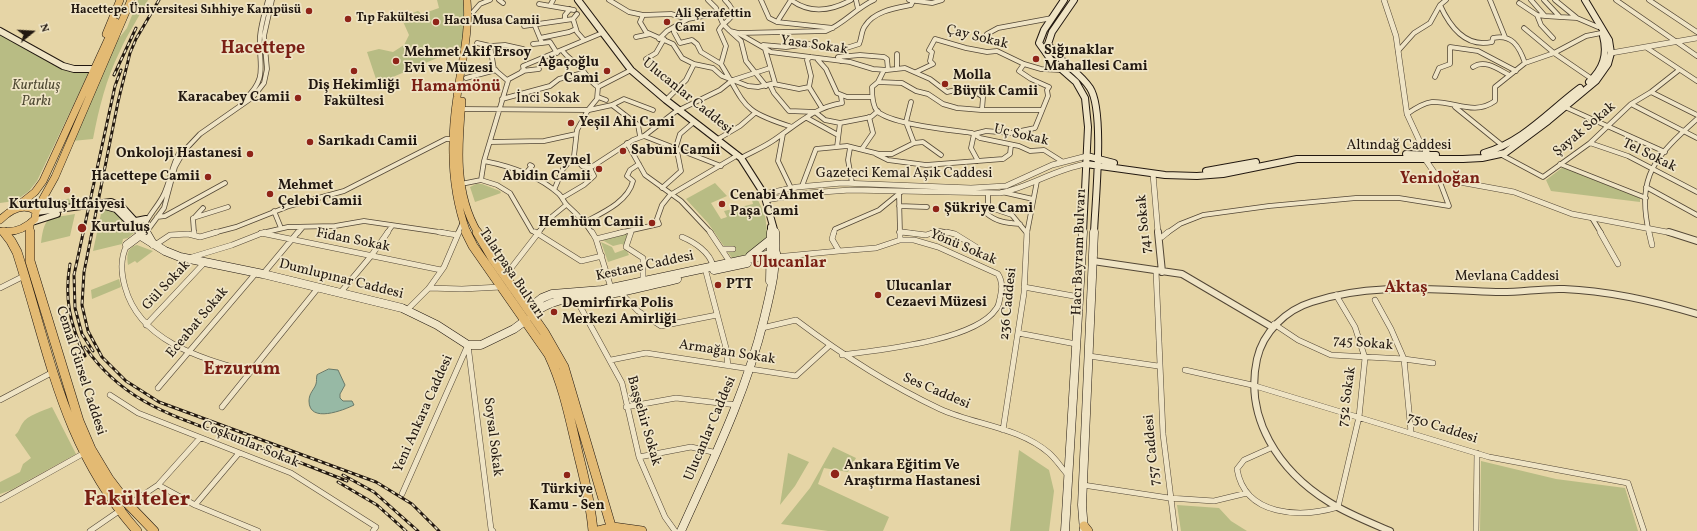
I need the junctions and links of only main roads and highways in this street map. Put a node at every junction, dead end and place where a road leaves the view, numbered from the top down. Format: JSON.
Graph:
{"nodes":[{"id":1,"x":120,"y":0,"type":"edge"},
{"id":2,"x":126,"y":0,"type":"edge"},
{"id":3,"x":131,"y":0,"type":"edge"},
{"id":4,"x":136,"y":0,"type":"edge"},
{"id":5,"x":467,"y":0,"type":"edge"},
{"id":6,"x":472,"y":0,"type":"edge"},
{"id":7,"x":578,"y":0,"type":"edge"},
{"id":8,"x":1064,"y":0,"type":"edge"},
{"id":9,"x":1074,"y":0,"type":"edge"},
{"id":10,"x":1580,"y":0,"type":"edge"},
{"id":11,"x":1585,"y":0,"type":"edge"},
{"id":12,"x":0,"y":31,"type":"edge"},
{"id":13,"x":115,"y":31,"type":"junction"},
{"id":14,"x":114,"y":41,"type":"junction"},
{"id":15,"x":106,"y":42,"type":"junction"},
{"id":16,"x":1609,"y":48,"type":"junction"},
{"id":17,"x":91,"y":70,"type":"dead end"},
{"id":18,"x":1420,"y":142,"type":"road end"},
{"id":19,"x":1425,"y":157,"type":"junction"},
{"id":20,"x":1086,"y":160,"type":"junction"},
{"id":21,"x":1097,"y":162,"type":"junction"},
{"id":22,"x":6,"y":212,"type":"edge"},
{"id":23,"x":36,"y":212,"type":"junction"},
{"id":24,"x":772,"y":218,"type":"junction"},
{"id":25,"x":146,"y":219,"type":"road end"},
{"id":26,"x":0,"y":220,"type":"edge"},
{"id":27,"x":136,"y":221,"type":"junction"},
{"id":28,"x":31,"y":223,"type":"junction"},
{"id":29,"x":2,"y":231,"type":"edge"},
{"id":30,"x":142,"y":232,"type":"junction"},
{"id":31,"x":770,"y":240,"type":"junction"},
{"id":32,"x":126,"y":245,"type":"road end"},
{"id":33,"x":773,"y":256,"type":"junction"},
{"id":34,"x":742,"y":260,"type":"junction"},
{"id":35,"x":527,"y":315,"type":"junction"},
{"id":36,"x":614,"y":528,"type":"edge"},
{"id":37,"x":1085,"y":529,"type":"edge"},
{"id":38,"x":138,"y":531,"type":"edge"},
{"id":39,"x":154,"y":531,"type":"edge"},
{"id":40,"x":593,"y":531,"type":"edge"},
{"id":41,"x":597,"y":531,"type":"edge"},
{"id":42,"x":642,"y":531,"type":"edge"},
{"id":43,"x":681,"y":531,"type":"edge"},
{"id":44,"x":1065,"y":531,"type":"edge"}],
"edges":[{"from":1,"to":15,"type":"main road"},
{"from":2,"to":13,"type":"main road"},
{"from":3,"to":13,"type":"main road"},
{"from":4,"to":14,"type":"main road"},
{"from":5,"to":35,"type":"main road","name":"Talatpaşa Bulvarı"},
{"from":6,"to":35,"type":"main road","name":"Talatpaşa Bulvarı"},
{"from":7,"to":24,"type":"main road","name":"Ulucanlar Caddesi"},
{"from":8,"to":20,"type":"main road","name":"Hacı Bayram Bulvarı"},
{"from":9,"to":21,"type":"main road","name":"Hacı Bayram Bulvarı"},
{"from":10,"to":16,"type":"main road"},
{"from":11,"to":16,"type":"main road"},
{"from":12,"to":17,"type":"main road"},
{"from":13,"to":14,"type":"main road"},
{"from":13,"to":15,"type":"main road"},
{"from":14,"to":23,"type":"main road"},
{"from":15,"to":22,"type":"main road"},
{"from":16,"to":19,"type":"main road","name":"Altındağ Caddesi"},
{"from":16,"to":19,"type":"main road","name":"Altındağ Caddesi"},
{"from":18,"to":19,"type":"main road"},
{"from":19,"to":21,"type":"main road","name":"Altındağ Caddesi"},
{"from":19,"to":21,"type":"main road","name":"Altındağ Caddesi"},
{"from":20,"to":21,"type":"main road","name":"Altındağ Caddesi"},
{"from":20,"to":44,"type":"main road","name":"Hacı Bayram Bulvarı"},
{"from":21,"to":37,"type":"main road","name":"Hacı Bayram Bulvarı"},
{"from":22,"to":23,"type":"main road"},
{"from":22,"to":26,"type":"main road"},
{"from":23,"to":27,"type":"main road","name":"Dumlupınar Caddesi"},
{"from":23,"to":28,"type":"main road"},
{"from":24,"to":31,"type":"main road","name":"Ulucanlar Caddesi"},
{"from":24,"to":33,"type":"main road","name":"Ulucanlar Caddesi"},
{"from":25,"to":27,"type":"main road"},
{"from":27,"to":30,"type":"main road","name":"Dumlupınar Caddesi"},
{"from":28,"to":29,"type":"main road"},
{"from":28,"to":30,"type":"main road"},
{"from":28,"to":39,"type":"main road","name":"Cemal Gürsel Caddesi"},
{"from":29,"to":38,"type":"main road","name":"Cemal Gürsel Caddesi"},
{"from":30,"to":32,"type":"main road"},
{"from":30,"to":35,"type":"main road","name":"Dumlupınar Caddesi"},
{"from":31,"to":33,"type":"main road","name":"Ulucanlar Caddesi"},
{"from":31,"to":34,"type":"main road"},
{"from":33,"to":34,"type":"main road","name":"Kestane Caddesi"},
{"from":33,"to":35,"type":"main road","name":"Kestane Caddesi"},
{"from":33,"to":43,"type":"main road","name":"Ulucanlar Caddesi"},
{"from":34,"to":35,"type":"main road","name":"Kestane Caddesi"},
{"from":35,"to":36,"type":"main road","name":"Talatpaşa Bulvarı"},
{"from":35,"to":40,"type":"main road","name":"Talatpaşa Bulvarı"},
{"from":36,"to":41,"type":"main road"},
{"from":36,"to":42,"type":"main road"}]}
